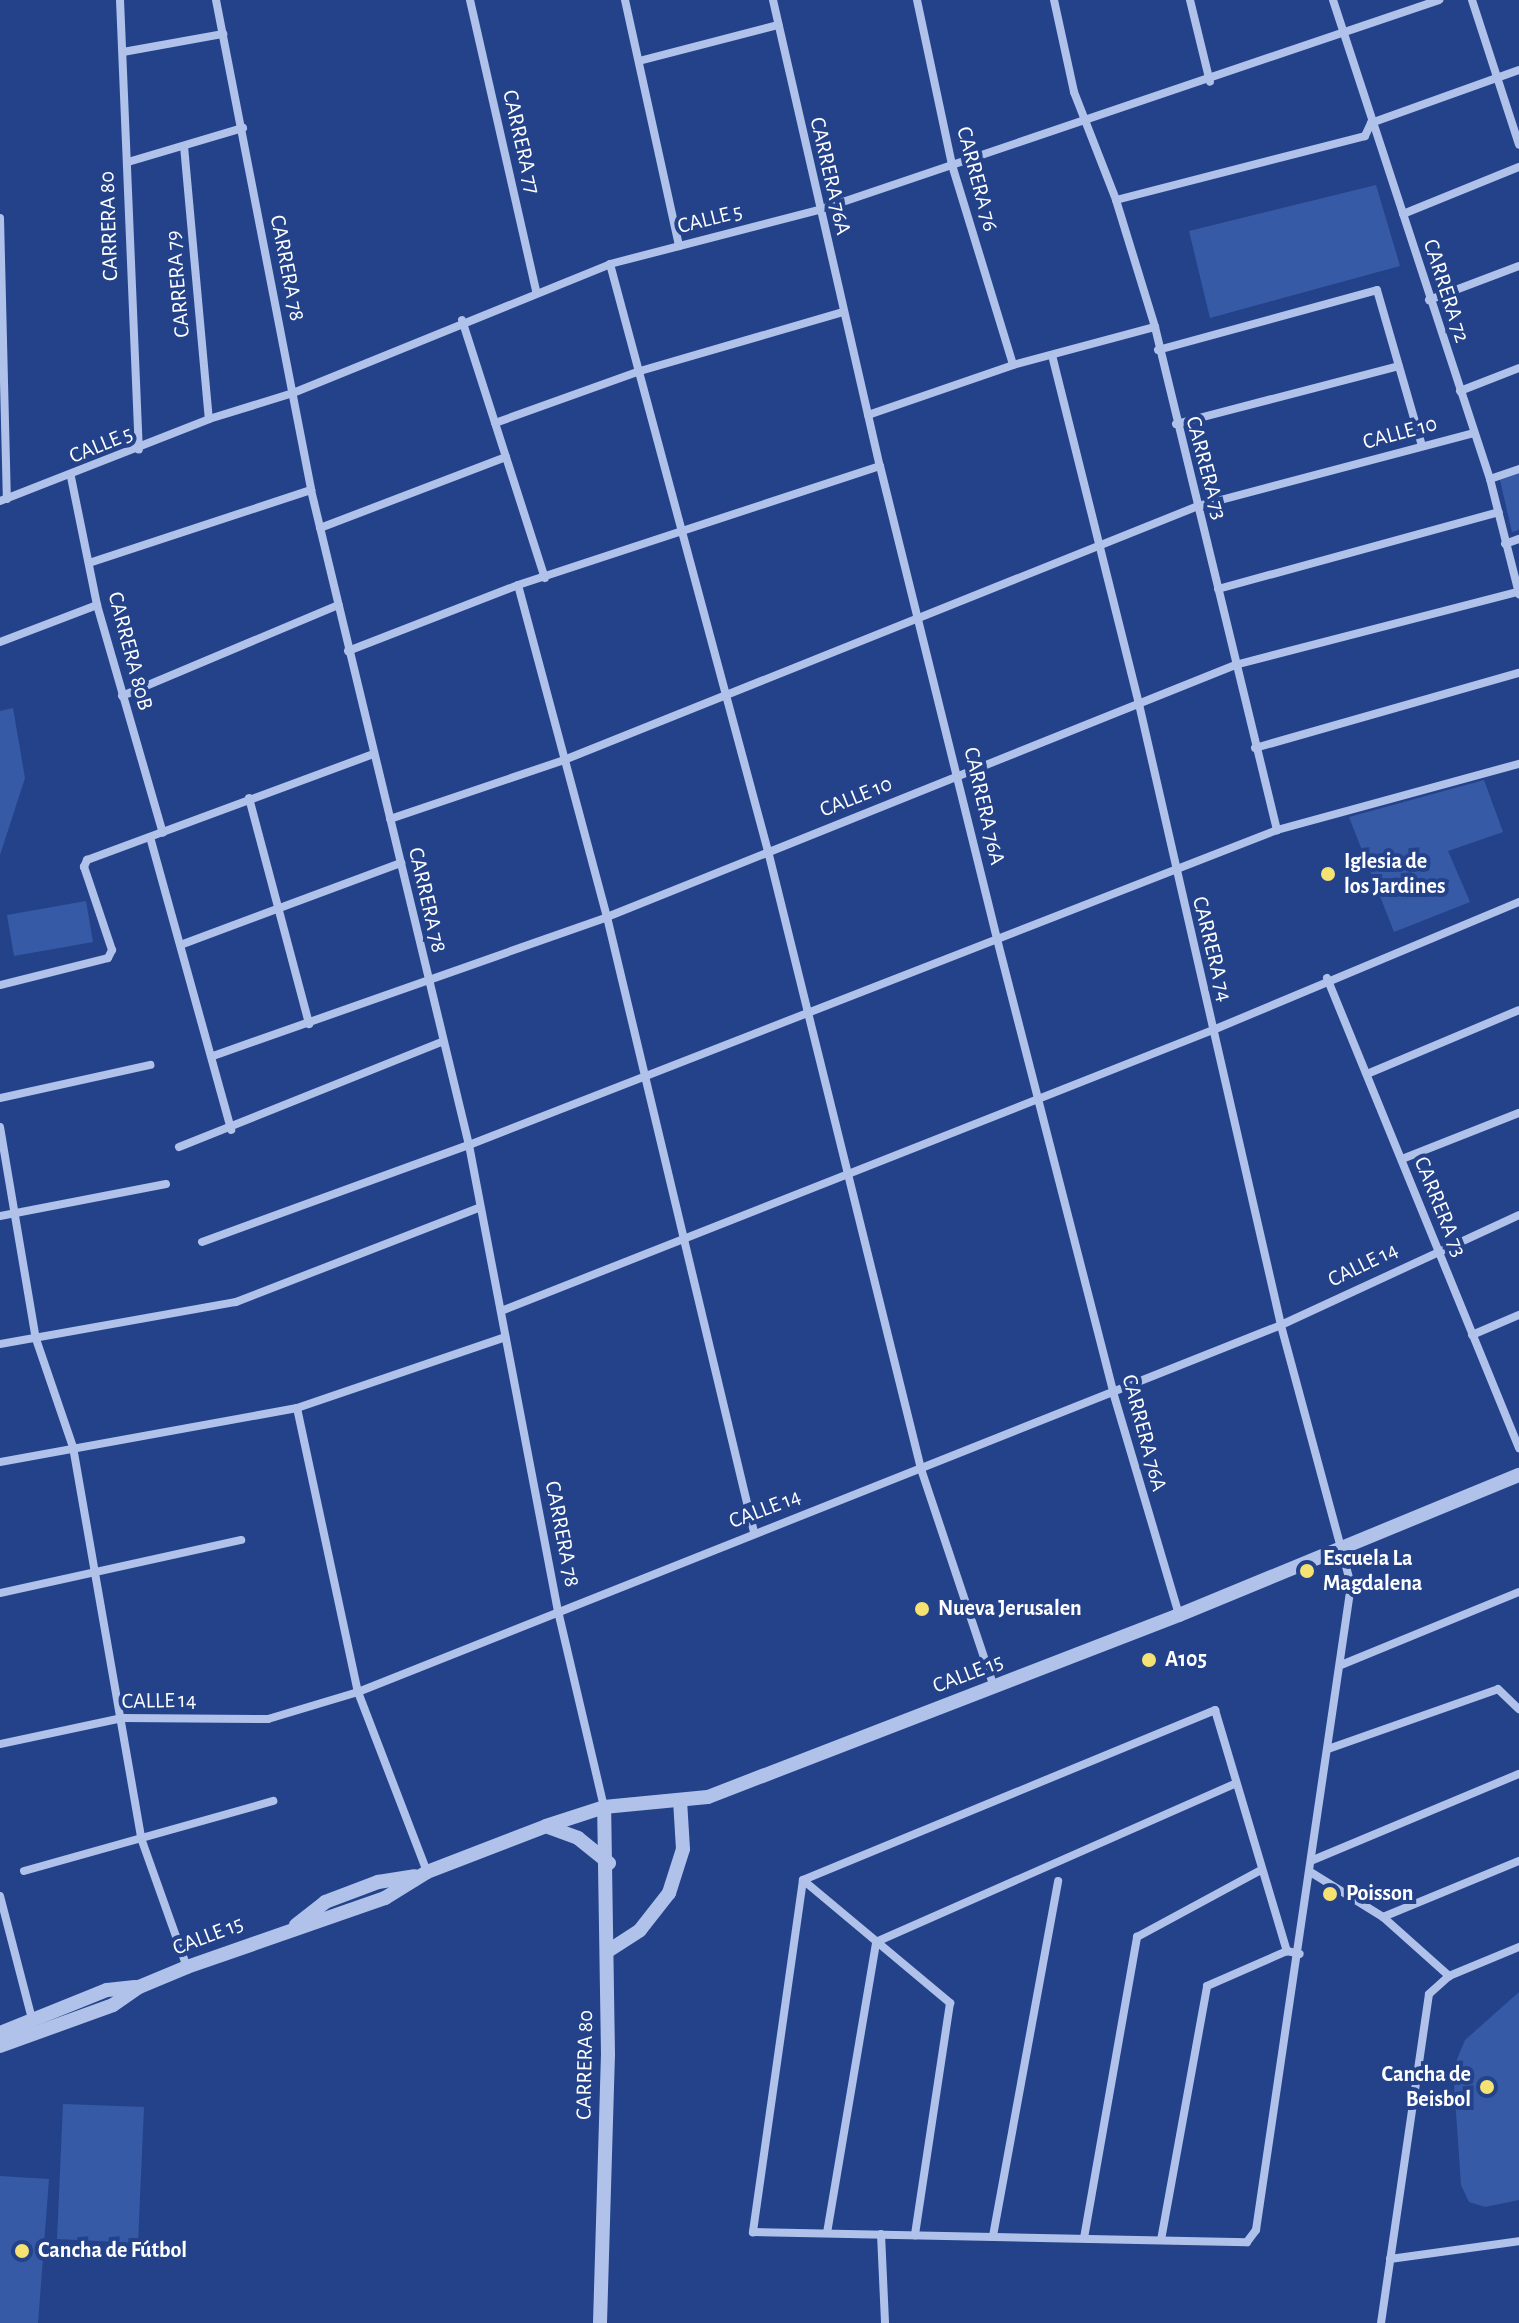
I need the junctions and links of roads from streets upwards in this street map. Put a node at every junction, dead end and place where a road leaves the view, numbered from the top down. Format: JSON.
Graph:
{"nodes":[{"id":1,"x":120,"y":0,"type":"edge"},
{"id":2,"x":216,"y":0,"type":"edge"},
{"id":3,"x":470,"y":0,"type":"edge"},
{"id":4,"x":625,"y":0,"type":"edge"},
{"id":5,"x":773,"y":0,"type":"edge"},
{"id":6,"x":917,"y":0,"type":"edge"},
{"id":7,"x":1054,"y":0,"type":"edge"},
{"id":8,"x":1190,"y":0,"type":"edge"},
{"id":9,"x":1333,"y":0,"type":"edge"},
{"id":10,"x":1439,"y":0,"type":"edge"},
{"id":11,"x":1472,"y":0,"type":"edge"},
{"id":12,"x":778,"y":25,"type":"junction"},
{"id":13,"x":1341,"y":33,"type":"junction"},
{"id":14,"x":223,"y":34,"type":"junction"},
{"id":15,"x":123,"y":52,"type":"junction"},
{"id":16,"x":639,"y":61,"type":"junction"},
{"id":17,"x":1519,"y":70,"type":"edge"},
{"id":18,"x":1497,"y":78,"type":"junction"},
{"id":19,"x":1210,"y":82,"type":"junction"},
{"id":20,"x":1084,"y":121,"type":"junction"},
{"id":21,"x":1371,"y":123,"type":"junction"},
{"id":22,"x":243,"y":128,"type":"junction"},
{"id":23,"x":1519,"y":145,"type":"edge"},
{"id":24,"x":184,"y":146,"type":"junction"},
{"id":25,"x":128,"y":162,"type":"junction"},
{"id":26,"x":952,"y":165,"type":"junction"},
{"id":27,"x":1519,"y":167,"type":"edge"},
{"id":28,"x":1116,"y":200,"type":"junction"},
{"id":29,"x":819,"y":210,"type":"junction"},
{"id":30,"x":1403,"y":214,"type":"junction"},
{"id":31,"x":0,"y":218,"type":"edge"},
{"id":32,"x":679,"y":246,"type":"junction"},
{"id":33,"x":0,"y":248,"type":"edge"},
{"id":34,"x":610,"y":264,"type":"junction"},
{"id":35,"x":1519,"y":266,"type":"edge"},
{"id":36,"x":536,"y":291,"type":"junction"},
{"id":37,"x":1429,"y":300,"type":"junction"},
{"id":38,"x":843,"y":312,"type":"junction"},
{"id":39,"x":462,"y":320,"type":"junction"},
{"id":40,"x":1155,"y":327,"type":"junction"},
{"id":41,"x":1158,"y":350,"type":"junction"},
{"id":42,"x":1052,"y":356,"type":"junction"},
{"id":43,"x":1013,"y":365,"type":"junction"},
{"id":44,"x":1399,"y":366,"type":"junction"},
{"id":45,"x":1519,"y":368,"type":"edge"},
{"id":46,"x":640,"y":371,"type":"junction"},
{"id":47,"x":3,"y":377,"type":"edge"},
{"id":48,"x":1460,"y":391,"type":"junction"},
{"id":49,"x":293,"y":393,"type":"junction"},
{"id":50,"x":868,"y":415,"type":"junction"},
{"id":51,"x":209,"y":419,"type":"junction"},
{"id":52,"x":495,"y":423,"type":"junction"},
{"id":53,"x":1176,"y":424,"type":"junction"},
{"id":54,"x":1475,"y":433,"type":"junction"},
{"id":55,"x":1422,"y":446,"type":"junction"},
{"id":56,"x":139,"y":450,"type":"junction"},
{"id":57,"x":506,"y":457,"type":"junction"},
{"id":58,"x":880,"y":466,"type":"junction"},
{"id":59,"x":1519,"y":469,"type":"edge"},
{"id":60,"x":71,"y":477,"type":"junction"},
{"id":61,"x":1490,"y":479,"type":"junction"},
{"id":62,"x":311,"y":490,"type":"junction"},
{"id":63,"x":3,"y":500,"type":"edge"},
{"id":64,"x":1198,"y":506,"type":"junction"},
{"id":65,"x":1499,"y":512,"type":"junction"},
{"id":66,"x":320,"y":528,"type":"junction"},
{"id":67,"x":682,"y":532,"type":"junction"},
{"id":68,"x":1519,"y":539,"type":"edge"},
{"id":69,"x":1505,"y":544,"type":"junction"},
{"id":70,"x":1101,"y":545,"type":"junction"},
{"id":71,"x":89,"y":563,"type":"junction"},
{"id":72,"x":545,"y":578,"type":"junction"},
{"id":73,"x":518,"y":585,"type":"junction"},
{"id":74,"x":1218,"y":589,"type":"junction"},
{"id":75,"x":1519,"y":593,"type":"edge"},
{"id":76,"x":97,"y":605,"type":"junction"},
{"id":77,"x":339,"y":605,"type":"junction"},
{"id":78,"x":920,"y":618,"type":"junction"},
{"id":79,"x":0,"y":642,"type":"edge"},
{"id":80,"x":348,"y":651,"type":"junction"},
{"id":81,"x":1235,"y":665,"type":"junction"},
{"id":82,"x":1519,"y":673,"type":"edge"},
{"id":83,"x":725,"y":691,"type":"junction"},
{"id":84,"x":122,"y":696,"type":"junction"},
{"id":85,"x":1139,"y":704,"type":"junction"},
{"id":86,"x":1255,"y":748,"type":"junction"},
{"id":87,"x":374,"y":754,"type":"junction"},
{"id":88,"x":564,"y":760,"type":"junction"},
{"id":89,"x":1519,"y":764,"type":"edge"},
{"id":90,"x":959,"y":776,"type":"junction"},
{"id":91,"x":249,"y":798,"type":"junction"},
{"id":92,"x":390,"y":819,"type":"junction"},
{"id":93,"x":1277,"y":830,"type":"junction"},
{"id":94,"x":163,"y":833,"type":"junction"},
{"id":95,"x":150,"y":837,"type":"junction"},
{"id":96,"x":768,"y":851,"type":"junction"},
{"id":97,"x":401,"y":863,"type":"junction"},
{"id":98,"x":1173,"y":869,"type":"junction"},
{"id":99,"x":1519,"y":902,"type":"edge"},
{"id":100,"x":280,"y":905,"type":"junction"},
{"id":101,"x":607,"y":917,"type":"junction"},
{"id":102,"x":997,"y":939,"type":"junction"},
{"id":103,"x":183,"y":944,"type":"junction"},
{"id":104,"x":1327,"y":978,"type":"junction"},
{"id":105,"x":427,"y":981,"type":"junction"},
{"id":106,"x":0,"y":985,"type":"edge"},
{"id":107,"x":1519,"y":1010,"type":"edge"},
{"id":108,"x":804,"y":1012,"type":"junction"},
{"id":109,"x":309,"y":1024,"type":"junction"},
{"id":110,"x":1213,"y":1030,"type":"junction"},
{"id":111,"x":442,"y":1042,"type":"junction"},
{"id":112,"x":213,"y":1056,"type":"junction"},
{"id":113,"x":150,"y":1065,"type":"dead end"},
{"id":114,"x":1367,"y":1074,"type":"junction"},
{"id":115,"x":643,"y":1077,"type":"junction"},
{"id":116,"x":0,"y":1098,"type":"edge"},
{"id":117,"x":1040,"y":1099,"type":"junction"},
{"id":118,"x":1519,"y":1113,"type":"edge"},
{"id":119,"x":0,"y":1127,"type":"edge"},
{"id":120,"x":231,"y":1130,"type":"junction"},
{"id":121,"x":469,"y":1145,"type":"junction"},
{"id":122,"x":179,"y":1147,"type":"dead end"},
{"id":123,"x":1402,"y":1159,"type":"junction"},
{"id":124,"x":845,"y":1172,"type":"junction"},
{"id":125,"x":166,"y":1184,"type":"dead end"},
{"id":126,"x":478,"y":1208,"type":"junction"},
{"id":127,"x":18,"y":1212,"type":"junction"},
{"id":128,"x":1519,"y":1215,"type":"edge"},
{"id":129,"x":0,"y":1216,"type":"edge"},
{"id":130,"x":683,"y":1240,"type":"junction"},
{"id":131,"x":202,"y":1242,"type":"dead end"},
{"id":132,"x":1437,"y":1250,"type":"junction"},
{"id":133,"x":501,"y":1311,"type":"junction"},
{"id":134,"x":1519,"y":1315,"type":"edge"},
{"id":135,"x":1281,"y":1325,"type":"junction"},
{"id":136,"x":1472,"y":1335,"type":"junction"},
{"id":137,"x":505,"y":1337,"type":"junction"},
{"id":138,"x":36,"y":1339,"type":"junction"},
{"id":139,"x":0,"y":1344,"type":"edge"},
{"id":140,"x":1113,"y":1392,"type":"junction"},
{"id":141,"x":297,"y":1408,"type":"junction"},
{"id":142,"x":73,"y":1447,"type":"junction"},
{"id":143,"x":1519,"y":1448,"type":"edge"},
{"id":144,"x":0,"y":1462,"type":"edge"},
{"id":145,"x":921,"y":1469,"type":"junction"},
{"id":146,"x":1519,"y":1475,"type":"edge"},
{"id":147,"x":754,"y":1532,"type":"junction"},
{"id":148,"x":241,"y":1540,"type":"dead end"},
{"id":149,"x":1341,"y":1550,"type":"junction"},
{"id":150,"x":96,"y":1572,"type":"junction"},
{"id":151,"x":1519,"y":1592,"type":"edge"},
{"id":152,"x":0,"y":1593,"type":"edge"},
{"id":153,"x":558,"y":1611,"type":"junction"},
{"id":154,"x":1179,"y":1615,"type":"junction"},
{"id":155,"x":1341,"y":1665,"type":"junction"},
{"id":156,"x":994,"y":1687,"type":"junction"},
{"id":157,"x":358,"y":1692,"type":"junction"},
{"id":158,"x":1519,"y":1709,"type":"edge"},
{"id":159,"x":122,"y":1718,"type":"junction"},
{"id":160,"x":0,"y":1744,"type":"edge"},
{"id":161,"x":1328,"y":1749,"type":"junction"},
{"id":162,"x":1519,"y":1774,"type":"edge"},
{"id":163,"x":1235,"y":1784,"type":"junction"},
{"id":164,"x":680,"y":1800,"type":"junction"},
{"id":165,"x":273,"y":1801,"type":"dead end"},
{"id":166,"x":604,"y":1807,"type":"junction"},
{"id":167,"x":546,"y":1826,"type":"junction"},
{"id":168,"x":141,"y":1838,"type":"junction"},
{"id":169,"x":1313,"y":1860,"type":"junction"},
{"id":170,"x":1519,"y":1861,"type":"edge"},
{"id":171,"x":609,"y":1863,"type":"junction"},
{"id":172,"x":1261,"y":1870,"type":"junction"},
{"id":173,"x":24,"y":1871,"type":"dead end"},
{"id":174,"x":1312,"y":1873,"type":"junction"},
{"id":175,"x":424,"y":1874,"type":"junction"},
{"id":176,"x":803,"y":1880,"type":"junction"},
{"id":177,"x":1058,"y":1881,"type":"dead end"},
{"id":178,"x":0,"y":1896,"type":"edge"},
{"id":179,"x":1383,"y":1917,"type":"junction"},
{"id":180,"x":876,"y":1942,"type":"junction"},
{"id":181,"x":1519,"y":1947,"type":"edge"},
{"id":182,"x":608,"y":1951,"type":"junction"},
{"id":183,"x":1287,"y":1951,"type":"junction"},
{"id":184,"x":1300,"y":1954,"type":"junction"},
{"id":185,"x":187,"y":1967,"type":"junction"},
{"id":186,"x":1449,"y":1976,"type":"junction"},
{"id":187,"x":139,"y":1987,"type":"junction"},
{"id":188,"x":32,"y":2019,"type":"junction"},
{"id":189,"x":0,"y":2033,"type":"edge"},
{"id":190,"x":0,"y":2046,"type":"edge"},
{"id":191,"x":827,"y":2233,"type":"junction"},
{"id":192,"x":881,"y":2234,"type":"junction"},
{"id":193,"x":915,"y":2235,"type":"junction"},
{"id":194,"x":993,"y":2236,"type":"junction"},
{"id":195,"x":1084,"y":2238,"type":"junction"},
{"id":196,"x":1161,"y":2240,"type":"junction"},
{"id":197,"x":1519,"y":2241,"type":"edge"},
{"id":198,"x":1390,"y":2259,"type":"junction"},
{"id":199,"x":600,"y":2323,"type":"edge"},
{"id":200,"x":885,"y":2323,"type":"edge"},
{"id":201,"x":1381,"y":2323,"type":"edge"}],
"edges":[{"from":1,"to":15,"type":"street","name":"CARRERA 80"},
{"from":2,"to":14,"type":"street","name":"CARRERA 78"},
{"from":3,"to":36,"type":"street","name":"CARRERA 77"},
{"from":4,"to":16,"type":"street"},
{"from":5,"to":12,"type":"street","name":"CARRERA 76A"},
{"from":6,"to":26,"type":"street","name":"CARRERA 76"},
{"from":7,"to":20,"type":"street","name":"CARRERA 73"},
{"from":8,"to":19,"type":"street"},
{"from":9,"to":13,"type":"street","name":"CARRERA 72"},
{"from":10,"to":13,"type":"street","name":"CALLE 5"},
{"from":11,"to":18,"type":"street"},
{"from":12,"to":16,"type":"street"},
{"from":12,"to":29,"type":"street","name":"CARRERA 76A"},
{"from":13,"to":19,"type":"street","name":"CALLE 5"},
{"from":13,"to":21,"type":"street","name":"CARRERA 72"},
{"from":14,"to":15,"type":"street"},
{"from":14,"to":22,"type":"street","name":"CARRERA 78"},
{"from":15,"to":25,"type":"street","name":"CARRERA 80"},
{"from":16,"to":32,"type":"street"},
{"from":17,"to":18,"type":"street"},
{"from":18,"to":21,"type":"street"},
{"from":18,"to":23,"type":"street"},
{"from":19,"to":20,"type":"street","name":"CALLE 5"},
{"from":20,"to":26,"type":"street","name":"CALLE 5"},
{"from":20,"to":28,"type":"street","name":"CARRERA 73"},
{"from":21,"to":28,"type":"street"},
{"from":21,"to":30,"type":"street","name":"CARRERA 72"},
{"from":22,"to":24,"type":"street"},
{"from":22,"to":49,"type":"street","name":"CARRERA 78"},
{"from":24,"to":25,"type":"street"},
{"from":24,"to":51,"type":"street","name":"CARRERA 79"},
{"from":25,"to":56,"type":"street","name":"CARRERA 80"},
{"from":26,"to":29,"type":"street","name":"CALLE 5"},
{"from":26,"to":43,"type":"street","name":"CARRERA 76"},
{"from":27,"to":30,"type":"street"},
{"from":28,"to":40,"type":"street","name":"CARRERA 73"},
{"from":29,"to":32,"type":"street","name":"CALLE 5"},
{"from":29,"to":38,"type":"street","name":"CARRERA 76A"},
{"from":30,"to":37,"type":"street","name":"CARRERA 72"},
{"from":31,"to":33,"type":"street"},
{"from":32,"to":34,"type":"street","name":"CALLE 5"},
{"from":33,"to":47,"type":"street"},
{"from":34,"to":36,"type":"street","name":"CALLE 5"},
{"from":34,"to":46,"type":"street"},
{"from":35,"to":37,"type":"street"},
{"from":36,"to":39,"type":"street","name":"CALLE 5"},
{"from":37,"to":48,"type":"street","name":"CARRERA 72"},
{"from":38,"to":46,"type":"street"},
{"from":38,"to":50,"type":"street","name":"CARRERA 76A"},
{"from":39,"to":49,"type":"street","name":"CALLE 5"},
{"from":39,"to":52,"type":"street"},
{"from":40,"to":41,"type":"street","name":"CARRERA 73"},
{"from":40,"to":42,"type":"street"},
{"from":41,"to":44,"type":"street"},
{"from":41,"to":53,"type":"street","name":"CARRERA 73"},
{"from":42,"to":43,"type":"street"},
{"from":42,"to":70,"type":"street","name":"CARRERA 74"},
{"from":43,"to":50,"type":"street"},
{"from":44,"to":53,"type":"street"},
{"from":44,"to":55,"type":"street"},
{"from":45,"to":48,"type":"street"},
{"from":46,"to":52,"type":"street"},
{"from":46,"to":67,"type":"street"},
{"from":47,"to":63,"type":"street"},
{"from":48,"to":54,"type":"street","name":"CARRERA 72"},
{"from":49,"to":51,"type":"street","name":"CALLE 5"},
{"from":49,"to":62,"type":"street","name":"CARRERA 78"},
{"from":50,"to":58,"type":"street","name":"CARRERA 76A"},
{"from":51,"to":56,"type":"street","name":"CALLE 5"},
{"from":52,"to":57,"type":"street"},
{"from":53,"to":64,"type":"street","name":"CARRERA 73"},
{"from":54,"to":55,"type":"street","name":"CALLE 10"},
{"from":54,"to":61,"type":"street","name":"CARRERA 72"},
{"from":55,"to":64,"type":"street","name":"CALLE 10"},
{"from":56,"to":60,"type":"street","name":"CALLE 5"},
{"from":57,"to":66,"type":"street"},
{"from":57,"to":72,"type":"street"},
{"from":58,"to":67,"type":"street"},
{"from":58,"to":78,"type":"street","name":"CARRERA 76A"},
{"from":59,"to":61,"type":"street"},
{"from":60,"to":63,"type":"street","name":"CALLE 5"},
{"from":60,"to":71,"type":"street","name":"CARRERA 80B"},
{"from":61,"to":65,"type":"street","name":"CARRERA 72"},
{"from":62,"to":66,"type":"street","name":"CARRERA 78"},
{"from":62,"to":71,"type":"street"},
{"from":64,"to":70,"type":"street","name":"CALLE 10"},
{"from":64,"to":74,"type":"street","name":"CARRERA 73"},
{"from":65,"to":69,"type":"street","name":"CARRERA 72"},
{"from":65,"to":74,"type":"street"},
{"from":66,"to":77,"type":"street","name":"CARRERA 78"},
{"from":67,"to":72,"type":"street"},
{"from":67,"to":83,"type":"street"},
{"from":68,"to":69,"type":"street"},
{"from":69,"to":75,"type":"street","name":"CARRERA 72"},
{"from":70,"to":78,"type":"street","name":"CALLE 10"},
{"from":70,"to":85,"type":"street","name":"CARRERA 74"},
{"from":71,"to":76,"type":"street","name":"CARRERA 80B"},
{"from":72,"to":73,"type":"street"},
{"from":73,"to":80,"type":"street"},
{"from":73,"to":88,"type":"street"},
{"from":74,"to":81,"type":"street","name":"CARRERA 73"},
{"from":75,"to":81,"type":"street","name":"CALLE 10"},
{"from":76,"to":79,"type":"street"},
{"from":76,"to":84,"type":"street","name":"CARRERA 80B"},
{"from":77,"to":80,"type":"street","name":"CARRERA 78"},
{"from":77,"to":84,"type":"street"},
{"from":78,"to":83,"type":"street","name":"CALLE 10"},
{"from":78,"to":90,"type":"street","name":"CARRERA 76A"},
{"from":80,"to":87,"type":"street","name":"CARRERA 78"},
{"from":81,"to":85,"type":"street","name":"CALLE 10"},
{"from":81,"to":86,"type":"street","name":"CARRERA 73"},
{"from":82,"to":86,"type":"street"},
{"from":83,"to":88,"type":"street","name":"CALLE 10"},
{"from":83,"to":96,"type":"street"},
{"from":84,"to":94,"type":"street","name":"CARRERA 80B"},
{"from":85,"to":90,"type":"street","name":"CALLE 10"},
{"from":85,"to":98,"type":"street","name":"CARRERA 74"},
{"from":86,"to":93,"type":"street","name":"CARRERA 73"},
{"from":87,"to":91,"type":"street"},
{"from":87,"to":92,"type":"street","name":"CARRERA 78"},
{"from":88,"to":92,"type":"street","name":"CALLE 10"},
{"from":88,"to":101,"type":"street"},
{"from":89,"to":93,"type":"street"},
{"from":90,"to":96,"type":"street","name":"CALLE 10"},
{"from":90,"to":102,"type":"street","name":"CARRERA 76A"},
{"from":91,"to":94,"type":"street"},
{"from":91,"to":100,"type":"street"},
{"from":92,"to":97,"type":"street","name":"CARRERA 78"},
{"from":93,"to":98,"type":"street"},
{"from":94,"to":95,"type":"street"},
{"from":95,"to":103,"type":"street"},
{"from":95,"to":106,"type":"street"},
{"from":96,"to":101,"type":"street","name":"CALLE 10"},
{"from":96,"to":108,"type":"street"},
{"from":97,"to":100,"type":"street"},
{"from":97,"to":105,"type":"street","name":"CARRERA 78"},
{"from":98,"to":102,"type":"street"},
{"from":98,"to":110,"type":"street","name":"CARRERA 74"},
{"from":99,"to":104,"type":"street"},
{"from":100,"to":103,"type":"street"},
{"from":100,"to":109,"type":"street"},
{"from":101,"to":105,"type":"street","name":"CALLE 10"},
{"from":101,"to":115,"type":"street"},
{"from":102,"to":108,"type":"street"},
{"from":102,"to":117,"type":"street","name":"CARRERA 76A"},
{"from":103,"to":112,"type":"street"},
{"from":104,"to":110,"type":"street"},
{"from":104,"to":114,"type":"street","name":"CARRERA 73"},
{"from":105,"to":109,"type":"street","name":"CALLE 10"},
{"from":105,"to":111,"type":"street","name":"CARRERA 78"},
{"from":107,"to":114,"type":"street"},
{"from":108,"to":115,"type":"street"},
{"from":108,"to":124,"type":"street"},
{"from":109,"to":112,"type":"street","name":"CALLE 10"},
{"from":110,"to":117,"type":"street"},
{"from":110,"to":135,"type":"street","name":"CARRERA 74"},
{"from":111,"to":120,"type":"street"},
{"from":111,"to":121,"type":"street","name":"CARRERA 78"},
{"from":112,"to":120,"type":"street"},
{"from":113,"to":116,"type":"street"},
{"from":114,"to":123,"type":"street","name":"CARRERA 73"},
{"from":115,"to":121,"type":"street"},
{"from":115,"to":130,"type":"street"},
{"from":117,"to":124,"type":"street"},
{"from":117,"to":140,"type":"street","name":"CARRERA 76A"},
{"from":118,"to":123,"type":"street"},
{"from":119,"to":127,"type":"street"},
{"from":120,"to":122,"type":"street"},
{"from":121,"to":126,"type":"street","name":"CARRERA 78"},
{"from":121,"to":131,"type":"street"},
{"from":123,"to":132,"type":"street","name":"CARRERA 73"},
{"from":124,"to":130,"type":"street"},
{"from":124,"to":145,"type":"street"},
{"from":125,"to":127,"type":"street"},
{"from":126,"to":133,"type":"street","name":"CARRERA 78"},
{"from":126,"to":138,"type":"street"},
{"from":127,"to":129,"type":"street"},
{"from":127,"to":138,"type":"street"},
{"from":128,"to":132,"type":"street","name":"CALLE 14"},
{"from":130,"to":133,"type":"street"},
{"from":130,"to":147,"type":"street"},
{"from":132,"to":135,"type":"street","name":"CALLE 14"},
{"from":132,"to":136,"type":"street","name":"CARRERA 73"},
{"from":133,"to":137,"type":"street","name":"CARRERA 78"},
{"from":134,"to":136,"type":"street"},
{"from":135,"to":140,"type":"street","name":"CALLE 14"},
{"from":135,"to":149,"type":"street","name":"CARRERA 74"},
{"from":136,"to":143,"type":"street","name":"CARRERA 73"},
{"from":137,"to":141,"type":"street"},
{"from":137,"to":153,"type":"street","name":"CARRERA 78"},
{"from":138,"to":139,"type":"street"},
{"from":138,"to":142,"type":"street"},
{"from":140,"to":145,"type":"street","name":"CALLE 14"},
{"from":140,"to":154,"type":"street","name":"CARRERA 76A"},
{"from":141,"to":142,"type":"street"},
{"from":141,"to":157,"type":"street"},
{"from":142,"to":144,"type":"street"},
{"from":142,"to":150,"type":"street"},
{"from":145,"to":147,"type":"street","name":"CALLE 14"},
{"from":145,"to":156,"type":"street"},
{"from":146,"to":149,"type":"street","name":"CALLE 15"},
{"from":147,"to":153,"type":"street","name":"CALLE 14"},
{"from":148,"to":150,"type":"street"},
{"from":149,"to":154,"type":"street","name":"CALLE 15"},
{"from":149,"to":155,"type":"street","name":"CARRERA 74"},
{"from":150,"to":152,"type":"street"},
{"from":150,"to":159,"type":"street"},
{"from":151,"to":155,"type":"street"},
{"from":153,"to":157,"type":"street","name":"CALLE 14"},
{"from":153,"to":166,"type":"street","name":"CARRERA 78"},
{"from":154,"to":156,"type":"street","name":"CALLE 15"},
{"from":155,"to":161,"type":"street","name":"CARRERA 74"},
{"from":156,"to":164,"type":"street","name":"CALLE 15"},
{"from":157,"to":159,"type":"street","name":"CALLE 14"},
{"from":157,"to":175,"type":"street"},
{"from":158,"to":161,"type":"street"},
{"from":159,"to":160,"type":"street","name":"CALLE 14"},
{"from":159,"to":168,"type":"street"},
{"from":161,"to":169,"type":"street","name":"CARRERA 74"},
{"from":162,"to":169,"type":"street"},
{"from":163,"to":172,"type":"street"},
{"from":163,"to":176,"type":"street"},
{"from":163,"to":180,"type":"street"},
{"from":164,"to":166,"type":"street","name":"CALLE 15"},
{"from":164,"to":182,"type":"street"},
{"from":165,"to":168,"type":"street"},
{"from":166,"to":167,"type":"street","name":"CALLE 15"},
{"from":166,"to":171,"type":"street","name":"CARRERA 80"},
{"from":167,"to":171,"type":"street"},
{"from":167,"to":175,"type":"street","name":"CALLE 15"},
{"from":168,"to":173,"type":"street"},
{"from":168,"to":185,"type":"street"},
{"from":169,"to":174,"type":"street","name":"CARRERA 74"},
{"from":170,"to":179,"type":"street"},
{"from":171,"to":182,"type":"street","name":"CARRERA 80"},
{"from":172,"to":183,"type":"street"},
{"from":172,"to":195,"type":"street"},
{"from":174,"to":179,"type":"street"},
{"from":174,"to":184,"type":"street","name":"CARRERA 74"},
{"from":175,"to":185,"type":"street","name":"CALLE 15"},
{"from":176,"to":180,"type":"street"},
{"from":176,"to":191,"type":"street"},
{"from":177,"to":194,"type":"street"},
{"from":178,"to":188,"type":"street"},
{"from":179,"to":186,"type":"street"},
{"from":180,"to":191,"type":"street"},
{"from":180,"to":193,"type":"street"},
{"from":181,"to":186,"type":"street"},
{"from":182,"to":199,"type":"street","name":"CARRERA 80"},
{"from":183,"to":184,"type":"street"},
{"from":183,"to":196,"type":"street"},
{"from":184,"to":196,"type":"street","name":"CARRERA 74"},
{"from":185,"to":187,"type":"street","name":"CALLE 15"},
{"from":186,"to":198,"type":"street"},
{"from":187,"to":188,"type":"street","name":"CALLE 15"},
{"from":187,"to":190,"type":"street","name":"CALLE 15"},
{"from":188,"to":189,"type":"street","name":"CALLE 15"},
{"from":191,"to":192,"type":"street"},
{"from":192,"to":193,"type":"street"},
{"from":192,"to":200,"type":"street"},
{"from":193,"to":194,"type":"street"},
{"from":194,"to":195,"type":"street"},
{"from":195,"to":196,"type":"street"},
{"from":197,"to":198,"type":"street"},
{"from":198,"to":201,"type":"street"}]}
